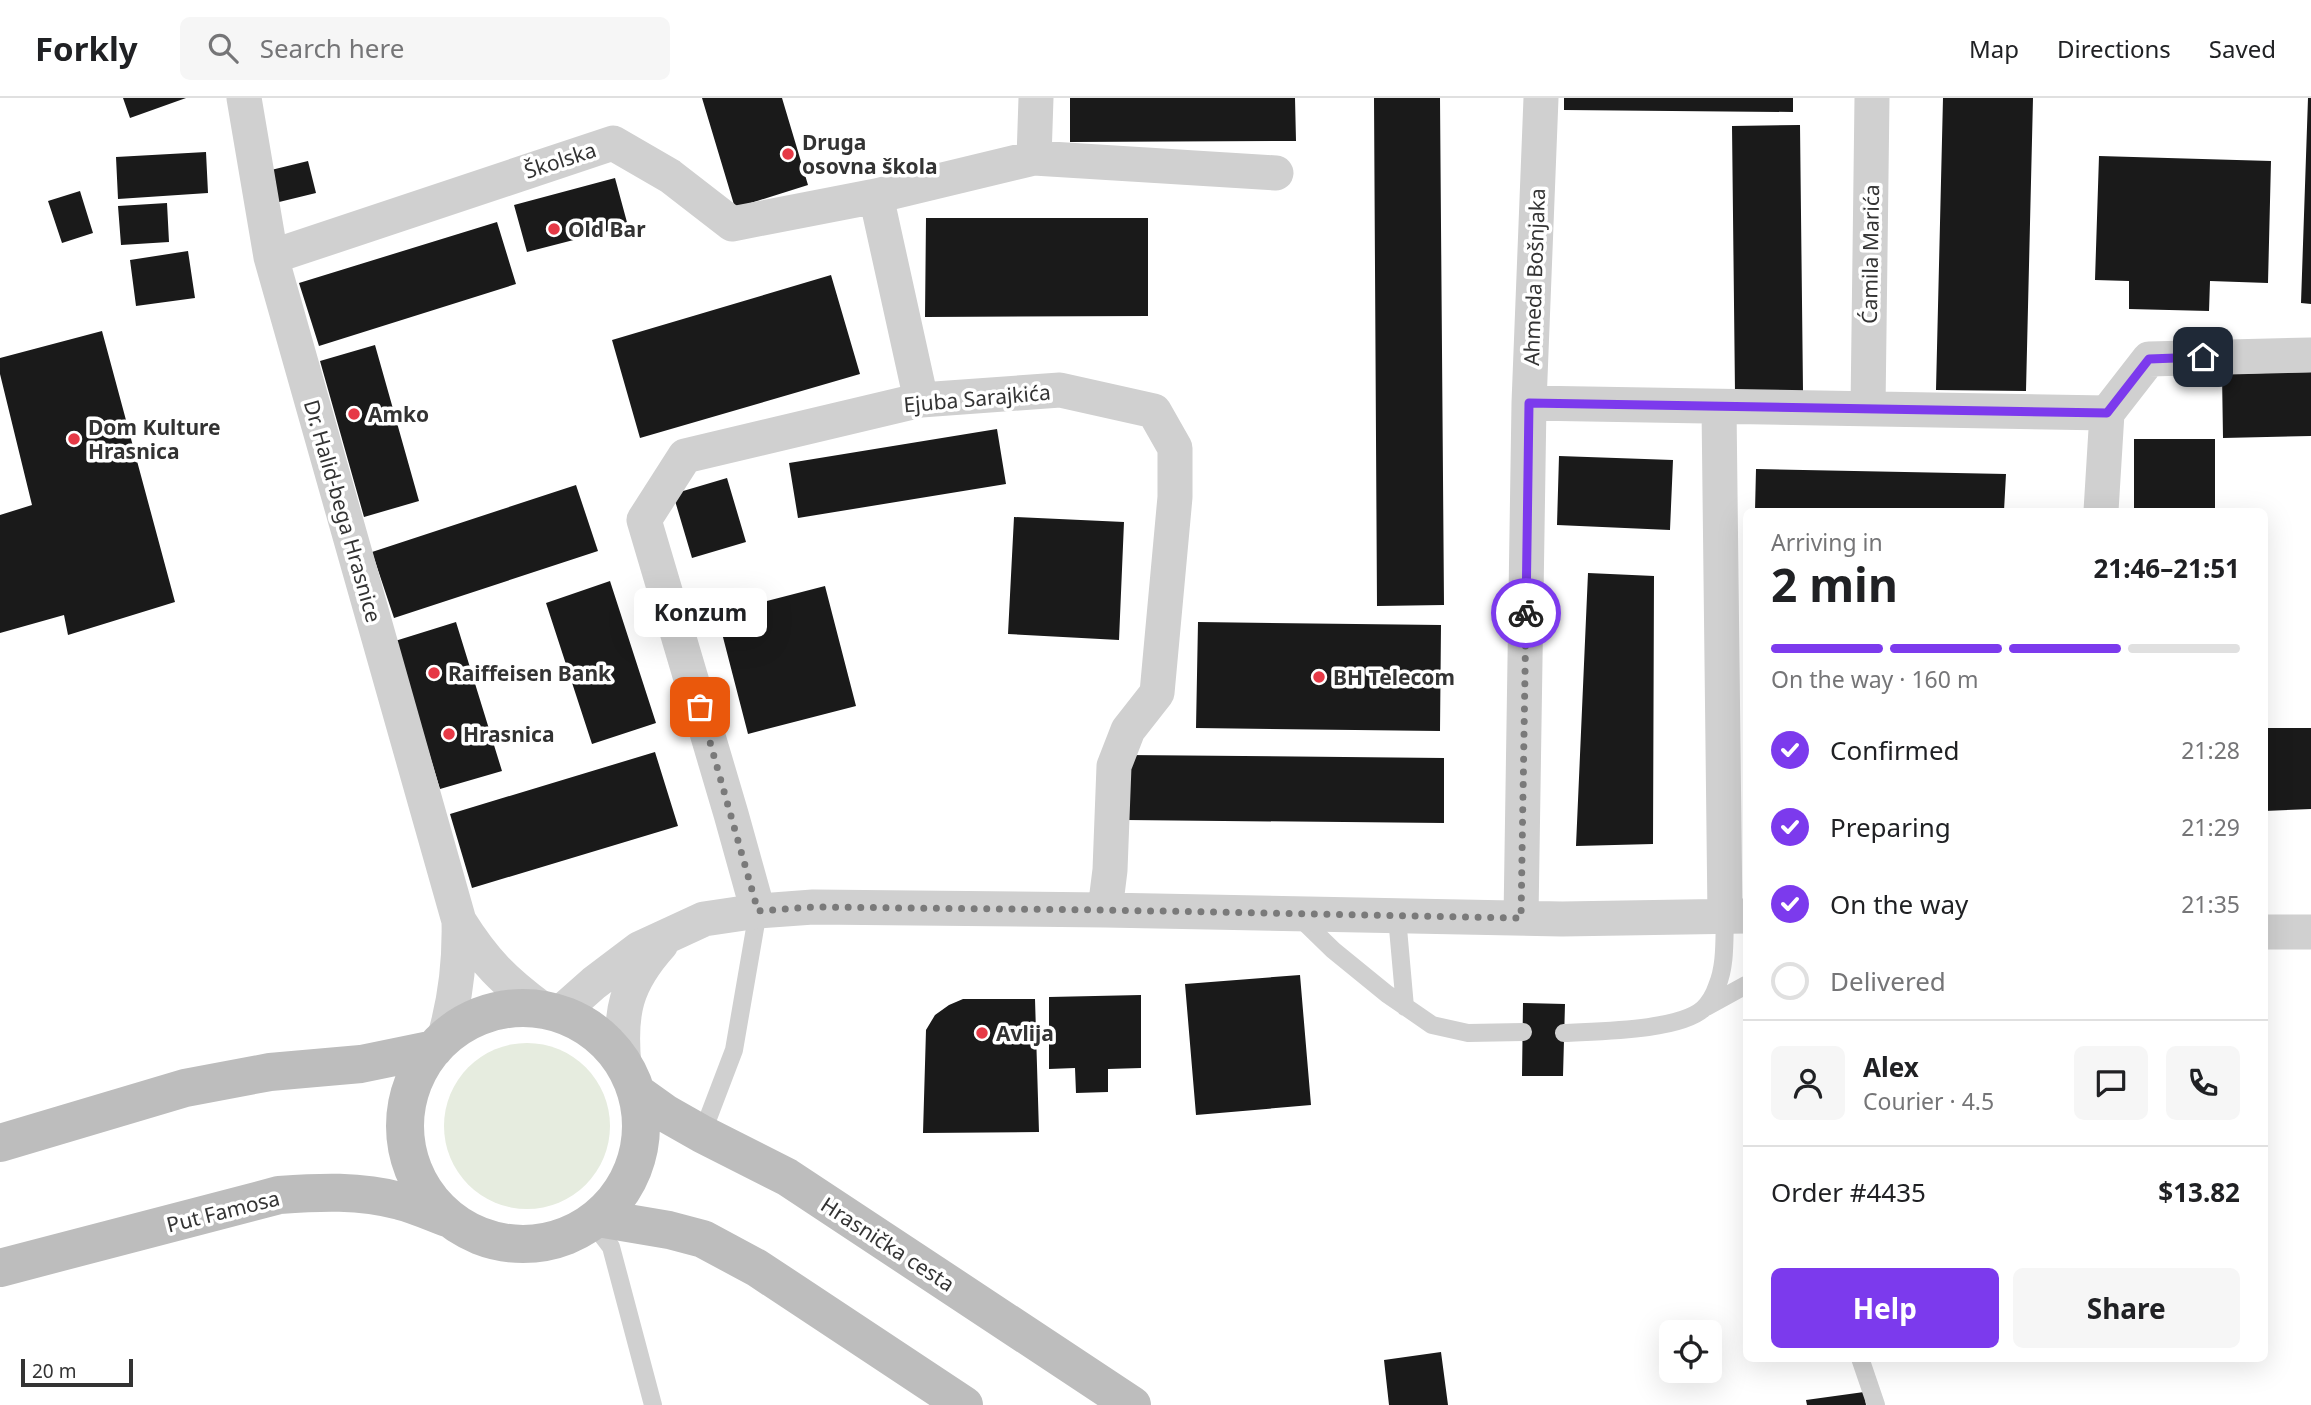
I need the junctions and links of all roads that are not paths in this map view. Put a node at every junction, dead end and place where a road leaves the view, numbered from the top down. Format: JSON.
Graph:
{"nodes":[{"id":1,"x":244,"y":98,"type":"edge"},
{"id":2,"x":1036,"y":98,"type":"edge"},
{"id":3,"x":1541,"y":98,"type":"edge"},
{"id":4,"x":1872,"y":98,"type":"edge"},
{"id":5,"x":1034,"y":158,"type":"junction"},
{"id":6,"x":1276,"y":173,"type":"dead end"},
{"id":7,"x":876,"y":196,"type":"junction"},
{"id":8,"x":271,"y":257,"type":"junction"},
{"id":9,"x":2311,"y":355,"type":"edge"},
{"id":10,"x":922,"y":400,"type":"junction"},
{"id":11,"x":1529,"y":403,"type":"junction"},
{"id":12,"x":1719,"y":407,"type":"junction"},
{"id":13,"x":1868,"y":409,"type":"junction"},
{"id":14,"x":2107,"y":413,"type":"junction"},
{"id":15,"x":2101,"y":508,"type":"edge"},
{"id":16,"x":1105,"y":910,"type":"junction"},
{"id":17,"x":758,"y":911,"type":"junction"},
{"id":18,"x":1297,"y":915,"type":"junction"},
{"id":19,"x":1736,"y":916,"type":"edge"},
{"id":20,"x":1397,"y":917,"type":"junction"},
{"id":21,"x":1521,"y":918,"type":"junction"},
{"id":22,"x":458,"y":921,"type":"junction"},
{"id":23,"x":2268,"y":932,"type":"edge"},
{"id":24,"x":2311,"y":932,"type":"edge"},
{"id":25,"x":670,"y":934,"type":"junction"},
{"id":26,"x":1743,"y":987,"type":"edge"},
{"id":27,"x":1405,"y":1007,"type":"junction"},
{"id":28,"x":1703,"y":1009,"type":"junction"},
{"id":29,"x":551,"y":1012,"type":"junction"},
{"id":30,"x":1523,"y":1032,"type":"dead end"},
{"id":31,"x":1564,"y":1033,"type":"dead end"},
{"id":32,"x":439,"y":1044,"type":"junction"},
{"id":33,"x":631,"y":1080,"type":"junction"},
{"id":34,"x":702,"y":1134,"type":"junction"},
{"id":35,"x":0,"y":1143,"type":"edge"},
{"id":36,"x":448,"y":1219,"type":"junction"},
{"id":37,"x":595,"y":1220,"type":"junction"},
{"id":38,"x":0,"y":1268,"type":"edge"},
{"id":39,"x":1861,"y":1362,"type":"edge"},
{"id":40,"x":653,"y":1405,"type":"edge"},
{"id":41,"x":964,"y":1405,"type":"edge"},
{"id":42,"x":1132,"y":1405,"type":"edge"},
{"id":43,"x":1876,"y":1405,"type":"edge"}],
"edges":[{"from":1,"to":8,"type":"street","name":"Dr. Halid-bega Hrasnice"},
{"from":2,"to":5,"type":"street"},
{"from":3,"to":11,"type":"street","name":"Ahmeda Bošnjaka"},
{"from":4,"to":13,"type":"street","name":"Ćamila Marića"},
{"from":5,"to":6,"type":"street","name":"Školska"},
{"from":5,"to":7,"type":"street","name":"Školska"},
{"from":7,"to":8,"type":"street","name":"Školska"},
{"from":7,"to":10,"type":"street"},
{"from":8,"to":22,"type":"street","name":"Dr. Halid-bega Hrasnice"},
{"from":9,"to":14,"type":"street"},
{"from":10,"to":16,"type":"street","name":"Ejuba Sarajkića"},
{"from":10,"to":17,"type":"street","name":"Ejuba Sarajkića"},
{"from":11,"to":12,"type":"street"},
{"from":11,"to":21,"type":"street","name":"Ahmeda Bošnjaka"},
{"from":12,"to":13,"type":"street"},
{"from":12,"to":19,"type":"street"},
{"from":13,"to":14,"type":"street"},
{"from":14,"to":15,"type":"street"},
{"from":16,"to":17,"type":"street"},
{"from":16,"to":18,"type":"street"},
{"from":17,"to":25,"type":"street"},
{"from":17,"to":34,"type":"lane"},
{"from":18,"to":20,"type":"street"},
{"from":18,"to":27,"type":"lane"},
{"from":19,"to":21,"type":"street"},
{"from":19,"to":28,"type":"lane"},
{"from":20,"to":21,"type":"street"},
{"from":20,"to":27,"type":"lane"},
{"from":22,"to":29,"type":"street"},
{"from":22,"to":32,"type":"street"},
{"from":23,"to":24,"type":"street"},
{"from":25,"to":29,"type":"street"},
{"from":25,"to":33,"type":"street"},
{"from":26,"to":28,"type":"lane"},
{"from":27,"to":30,"type":"lane"},
{"from":28,"to":31,"type":"lane"},
{"from":29,"to":32,"type":"main road"},
{"from":29,"to":33,"type":"main road"},
{"from":32,"to":35,"type":"main road"},
{"from":32,"to":36,"type":"main road"},
{"from":33,"to":34,"type":"main road","name":"Hrasnička cesta"},
{"from":33,"to":37,"type":"main road"},
{"from":34,"to":42,"type":"main road","name":"Hrasnička cesta"},
{"from":36,"to":37,"type":"main road"},
{"from":36,"to":38,"type":"main road","name":"Put Famosa"},
{"from":37,"to":40,"type":"lane"},
{"from":37,"to":41,"type":"main road"},
{"from":39,"to":43,"type":"lane"}]}
